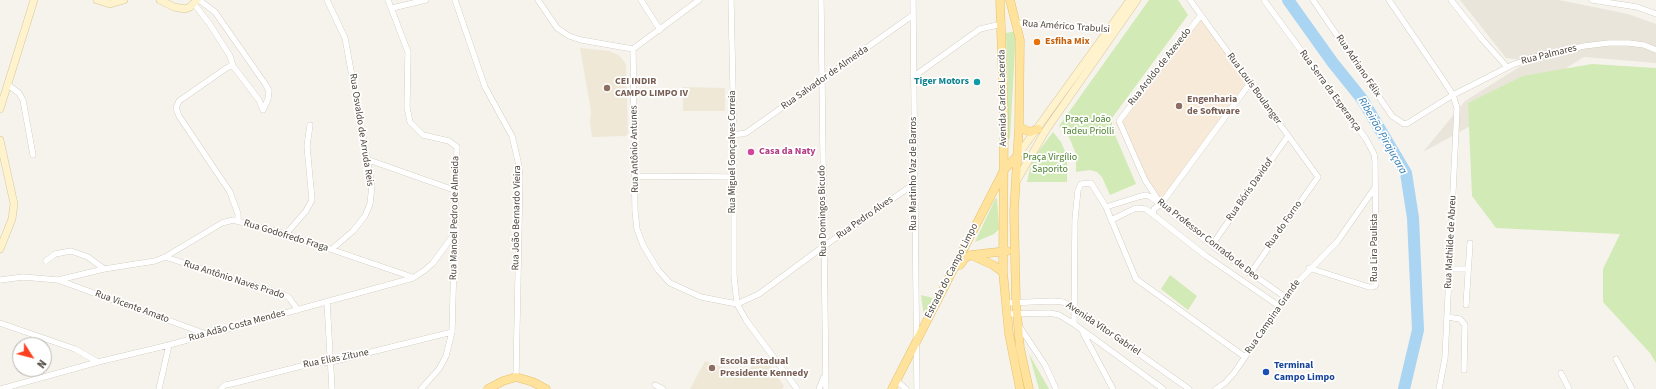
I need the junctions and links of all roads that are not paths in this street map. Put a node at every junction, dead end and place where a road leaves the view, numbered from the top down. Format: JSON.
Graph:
{"nodes":[{"id":1,"x":34,"y":0,"type":"edge"},
{"id":2,"x":97,"y":0,"type":"edge"},
{"id":3,"x":124,"y":0,"type":"edge"},
{"id":4,"x":160,"y":0,"type":"edge"},
{"id":5,"x":327,"y":0,"type":"edge"},
{"id":6,"x":388,"y":0,"type":"edge"},
{"id":7,"x":426,"y":0,"type":"edge"},
{"id":8,"x":454,"y":0,"type":"edge"},
{"id":9,"x":538,"y":0,"type":"edge"},
{"id":10,"x":641,"y":0,"type":"edge"},
{"id":11,"x":699,"y":0,"type":"edge"},
{"id":12,"x":731,"y":0,"type":"edge"},
{"id":13,"x":821,"y":0,"type":"edge"},
{"id":14,"x":913,"y":0,"type":"edge"},
{"id":15,"x":1000,"y":0,"type":"edge"},
{"id":16,"x":1010,"y":0,"type":"edge"},
{"id":17,"x":1130,"y":0,"type":"edge"},
{"id":18,"x":1137,"y":0,"type":"edge"},
{"id":19,"x":1190,"y":0,"type":"edge"},
{"id":20,"x":1264,"y":0,"type":"edge"},
{"id":21,"x":1313,"y":0,"type":"edge"},
{"id":22,"x":1389,"y":0,"type":"edge"},
{"id":23,"x":1451,"y":0,"type":"edge"},
{"id":24,"x":1592,"y":0,"type":"edge"},
{"id":25,"x":1638,"y":0,"type":"edge"},
{"id":26,"x":196,"y":1,"type":"edge"},
{"id":27,"x":1637,"y":7,"type":"junction"},
{"id":28,"x":392,"y":8,"type":"junction"},
{"id":29,"x":1656,"y":14,"type":"edge"},
{"id":30,"x":913,"y":15,"type":"junction"},
{"id":31,"x":1201,"y":15,"type":"junction"},
{"id":32,"x":1016,"y":21,"type":"junction"},
{"id":33,"x":1002,"y":22,"type":"junction"},
{"id":34,"x":660,"y":30,"type":"junction"},
{"id":35,"x":1111,"y":30,"type":"junction"},
{"id":36,"x":633,"y":49,"type":"junction"},
{"id":37,"x":1656,"y":50,"type":"edge"},
{"id":38,"x":233,"y":66,"type":"junction"},
{"id":39,"x":1507,"y":67,"type":"junction"},
{"id":40,"x":913,"y":76,"type":"junction"},
{"id":41,"x":821,"y":80,"type":"junction"},
{"id":42,"x":8,"y":84,"type":"junction"},
{"id":43,"x":1250,"y":84,"type":"junction"},
{"id":44,"x":1453,"y":95,"type":"junction"},
{"id":45,"x":0,"y":110,"type":"edge"},
{"id":46,"x":1408,"y":123,"type":"joint"},
{"id":47,"x":310,"y":125,"type":"dead end"},
{"id":48,"x":1019,"y":127,"type":"junction"},
{"id":49,"x":1038,"y":129,"type":"junction"},
{"id":50,"x":734,"y":135,"type":"junction"},
{"id":51,"x":1288,"y":136,"type":"junction"},
{"id":52,"x":0,"y":140,"type":"edge"},
{"id":53,"x":33,"y":155,"type":"dead end"},
{"id":54,"x":1017,"y":156,"type":"junction"},
{"id":55,"x":366,"y":159,"type":"junction"},
{"id":56,"x":1004,"y":170,"type":"junction"},
{"id":57,"x":636,"y":176,"type":"junction"},
{"id":58,"x":733,"y":177,"type":"junction"},
{"id":59,"x":1318,"y":177,"type":"joint"},
{"id":60,"x":914,"y":184,"type":"junction"},
{"id":61,"x":1015,"y":185,"type":"junction"},
{"id":62,"x":1374,"y":189,"type":"junction"},
{"id":63,"x":454,"y":190,"type":"junction"},
{"id":64,"x":1003,"y":196,"type":"junction"},
{"id":65,"x":989,"y":198,"type":"junction"},
{"id":66,"x":1161,"y":204,"type":"junction"},
{"id":67,"x":1106,"y":207,"type":"junction"},
{"id":68,"x":1014,"y":212,"type":"junction"},
{"id":69,"x":1153,"y":215,"type":"junction"},
{"id":70,"x":1111,"y":220,"type":"junction"},
{"id":71,"x":238,"y":221,"type":"junction"},
{"id":72,"x":455,"y":233,"type":"junction"},
{"id":73,"x":286,"y":234,"type":"junction"},
{"id":74,"x":1470,"y":243,"type":"dead end"},
{"id":75,"x":1212,"y":245,"type":"junction"},
{"id":76,"x":824,"y":246,"type":"junction"},
{"id":77,"x":0,"y":249,"type":"edge"},
{"id":78,"x":332,"y":249,"type":"junction"},
{"id":79,"x":1014,"y":250,"type":"junction"},
{"id":80,"x":1002,"y":251,"type":"junction"},
{"id":81,"x":971,"y":255,"type":"junction"},
{"id":82,"x":165,"y":257,"type":"junction"},
{"id":83,"x":46,"y":261,"type":"dead end"},
{"id":84,"x":1309,"y":268,"type":"junction"},
{"id":85,"x":104,"y":269,"type":"junction"},
{"id":86,"x":1450,"y":269,"type":"junction"},
{"id":87,"x":1468,"y":269,"type":"junction"},
{"id":88,"x":1003,"y":272,"type":"junction"},
{"id":89,"x":1250,"y":274,"type":"junction"},
{"id":90,"x":412,"y":278,"type":"junction"},
{"id":91,"x":0,"y":280,"type":"edge"},
{"id":92,"x":58,"y":280,"type":"junction"},
{"id":93,"x":1285,"y":297,"type":"junction"},
{"id":94,"x":327,"y":302,"type":"junction"},
{"id":95,"x":1016,"y":302,"type":"junction"},
{"id":96,"x":1006,"y":303,"type":"junction"},
{"id":97,"x":737,"y":304,"type":"junction"},
{"id":98,"x":1466,"y":305,"type":"dead end"},
{"id":99,"x":1279,"y":306,"type":"junction"},
{"id":100,"x":1073,"y":307,"type":"junction"},
{"id":101,"x":298,"y":310,"type":"junction"},
{"id":102,"x":1007,"y":314,"type":"junction"},
{"id":103,"x":1017,"y":314,"type":"junction"},
{"id":104,"x":1447,"y":317,"type":"junction"},
{"id":105,"x":0,"y":323,"type":"edge"},
{"id":106,"x":1018,"y":323,"type":"junction"},
{"id":107,"x":1074,"y":324,"type":"junction"},
{"id":108,"x":1082,"y":331,"type":"junction"},
{"id":109,"x":452,"y":332,"type":"junction"},
{"id":110,"x":206,"y":334,"type":"junction"},
{"id":111,"x":1019,"y":341,"type":"junction"},
{"id":112,"x":169,"y":345,"type":"junction"},
{"id":113,"x":916,"y":345,"type":"junction"},
{"id":114,"x":1034,"y":348,"type":"junction"},
{"id":115,"x":1245,"y":357,"type":"junction"},
{"id":116,"x":1616,"y":359,"type":"dead end"},
{"id":117,"x":98,"y":362,"type":"junction"},
{"id":118,"x":330,"y":362,"type":"junction"},
{"id":119,"x":1464,"y":370,"type":"dead end"},
{"id":120,"x":1560,"y":373,"type":"dead end"},
{"id":121,"x":825,"y":375,"type":"junction"},
{"id":122,"x":516,"y":377,"type":"junction"},
{"id":123,"x":900,"y":385,"type":"edge"},
{"id":124,"x":655,"y":386,"type":"dead end"},
{"id":125,"x":1,"y":389,"type":"edge"},
{"id":126,"x":159,"y":389,"type":"edge"},
{"id":127,"x":221,"y":389,"type":"edge"},
{"id":128,"x":332,"y":389,"type":"edge"},
{"id":129,"x":421,"y":389,"type":"edge"},
{"id":130,"x":489,"y":389,"type":"edge"},
{"id":131,"x":546,"y":389,"type":"edge"},
{"id":132,"x":663,"y":389,"type":"edge"},
{"id":133,"x":797,"y":389,"type":"edge"},
{"id":134,"x":819,"y":389,"type":"edge"},
{"id":135,"x":826,"y":389,"type":"edge"},
{"id":136,"x":892,"y":389,"type":"edge"},
{"id":137,"x":917,"y":389,"type":"edge"},
{"id":138,"x":1020,"y":389,"type":"edge"},
{"id":139,"x":1029,"y":389,"type":"edge"},
{"id":140,"x":1056,"y":389,"type":"edge"},
{"id":141,"x":1113,"y":389,"type":"edge"},
{"id":142,"x":1163,"y":389,"type":"edge"},
{"id":143,"x":1189,"y":389,"type":"edge"},
{"id":144,"x":1216,"y":389,"type":"edge"},
{"id":145,"x":1439,"y":389,"type":"edge"},
{"id":146,"x":1569,"y":389,"type":"edge"},
{"id":147,"x":1632,"y":389,"type":"edge"}],
"edges":[{"from":1,"to":42,"type":"main road"},
{"from":2,"to":3,"type":"main road"},
{"from":4,"to":26,"type":"main road"},
{"from":5,"to":55,"type":"street","name":"Rua Osvaldo de Arruda Reis"},
{"from":6,"to":28,"type":"street","name":"Rua Manoel Pedro de Almeida"},
{"from":7,"to":28,"type":"street"},
{"from":8,"to":122,"type":"street","name":"Rua João Bernardo Vieira"},
{"from":9,"to":36,"type":"street"},
{"from":10,"to":34,"type":"street"},
{"from":11,"to":34,"type":"street"},
{"from":12,"to":50,"type":"street","name":"Rua Miguel Gonçalves Correia"},
{"from":13,"to":41,"type":"street","name":"Rua Domingos Bicudo"},
{"from":14,"to":30,"type":"street","name":"Rua Martinho Vaz de Barros"},
{"from":15,"to":33,"type":"main road","name":"Avenida Carlos Lacerda"},
{"from":16,"to":32,"type":"main road","name":"Avenida Carlos Lacerda"},
{"from":17,"to":35,"type":"main road"},
{"from":18,"to":35,"type":"main road"},
{"from":19,"to":31,"type":"street","name":"Rua Louis Boulanger"},
{"from":20,"to":62,"type":"street","name":"Rua Serra da Esperança"},
{"from":21,"to":46,"type":"street","name":"Rua Adriano Félix"},
{"from":22,"to":44,"type":"street"},
{"from":23,"to":39,"type":"street"},
{"from":24,"to":27,"type":"street"},
{"from":25,"to":27,"type":"street"},
{"from":26,"to":38,"type":"street"},
{"from":26,"to":38,"type":"street"},
{"from":27,"to":29,"type":"street"},
{"from":28,"to":63,"type":"street","name":"Rua Manoel Pedro de Almeida"},
{"from":30,"to":40,"type":"street","name":"Rua Martinho Vaz de Barros"},
{"from":30,"to":41,"type":"street","name":"Rua Salvador de Almeida"},
{"from":31,"to":43,"type":"street","name":"Rua Louis Boulanger"},
{"from":31,"to":66,"type":"street","name":"Rua Aroldo de Azevedo"},
{"from":32,"to":33,"type":"main road"},
{"from":32,"to":35,"type":"street","name":"Rua Américo Trabulsi"},
{"from":32,"to":48,"type":"main road","name":"Avenida Carlos Lacerda"},
{"from":33,"to":40,"type":"street"},
{"from":33,"to":56,"type":"main road","name":"Avenida Carlos Lacerda"},
{"from":34,"to":36,"type":"street"},
{"from":35,"to":49,"type":"main road"},
{"from":35,"to":61,"type":"main road"},
{"from":36,"to":57,"type":"street","name":"Rua Antônio Antunes"},
{"from":37,"to":39,"type":"street","name":"Rua Palmares"},
{"from":38,"to":71,"type":"street"},
{"from":39,"to":44,"type":"street","name":"Rua Palmares"},
{"from":40,"to":60,"type":"street","name":"Rua Martinho Vaz de Barros"},
{"from":41,"to":50,"type":"street","name":"Rua Salvador de Almeida"},
{"from":41,"to":76,"type":"street","name":"Rua Domingos Bicudo"},
{"from":42,"to":45,"type":"main road"},
{"from":42,"to":53,"type":"street"},
{"from":43,"to":51,"type":"street","name":"Rua Louis Boulanger"},
{"from":43,"to":66,"type":"street"},
{"from":44,"to":46,"type":"street","name":"Rua Palmares"},
{"from":44,"to":86,"type":"street","name":"Rua Mathilde de Abreu"},
{"from":47,"to":73,"type":"street"},
{"from":48,"to":49,"type":"main road"},
{"from":48,"to":54,"type":"main road","name":"Avenida Carlos Lacerda"},
{"from":49,"to":54,"type":"main road"},
{"from":50,"to":58,"type":"street","name":"Rua Miguel Gonçalves Correia"},
{"from":51,"to":59,"type":"street","name":"Rua Louis Boulanger"},
{"from":51,"to":75,"type":"street","name":"Rua Bóris Davidof"},
{"from":52,"to":77,"type":"main road"},
{"from":54,"to":56,"type":"main road","name":"Estrada do Campo Limpo"},
{"from":54,"to":61,"type":"main road","name":"Avenida Carlos Lacerda"},
{"from":55,"to":63,"type":"street"},
{"from":55,"to":78,"type":"street","name":"Rua Osvaldo de Arruda Reis"},
{"from":56,"to":64,"type":"main road","name":"Avenida Carlos Lacerda"},
{"from":56,"to":65,"type":"main road","name":"Estrada do Campo Limpo"},
{"from":57,"to":58,"type":"street"},
{"from":57,"to":97,"type":"street","name":"Rua Antônio Antunes"},
{"from":58,"to":97,"type":"street","name":"Rua Miguel Gonçalves Correia"},
{"from":59,"to":89,"type":"street","name":"Rua do Forno"},
{"from":60,"to":76,"type":"street","name":"Rua Pedro Alves"},
{"from":60,"to":113,"type":"street","name":"Rua Martinho Vaz de Barros"},
{"from":61,"to":68,"type":"main road"},
{"from":62,"to":84,"type":"street","name":"Rua Campina Grande"},
{"from":62,"to":84,"type":"street","name":"Rua Lira Paulista"},
{"from":63,"to":72,"type":"street","name":"Rua Manoel Pedro de Almeida"},
{"from":64,"to":65,"type":"main road"},
{"from":64,"to":68,"type":"main road"},
{"from":64,"to":80,"type":"main road"},
{"from":65,"to":113,"type":"main road","name":"Estrada do Campo Limpo"},
{"from":66,"to":67,"type":"street","name":"Rua Professor Conrado de Deo"},
{"from":66,"to":69,"type":"street"},
{"from":66,"to":75,"type":"street","name":"Rua Professor Conrado de Deo"},
{"from":67,"to":70,"type":"street"},
{"from":67,"to":100,"type":"street"},
{"from":68,"to":79,"type":"main road"},
{"from":69,"to":70,"type":"street","name":"Rua Professor Conrado de Deo"},
{"from":69,"to":99,"type":"street","name":"Rua Professor Conrado de Deo"},
{"from":70,"to":115,"type":"street"},
{"from":71,"to":73,"type":"street","name":"Rua Godofredo Fraga"},
{"from":71,"to":82,"type":"street","name":"Rua Godofredo Fraga"},
{"from":72,"to":90,"type":"street","name":"Rua Adão Costa Mendes"},
{"from":72,"to":109,"type":"street","name":"Rua Manoel Pedro de Almeida"},
{"from":73,"to":78,"type":"street","name":"Rua Godofredo Fraga"},
{"from":74,"to":87,"type":"street"},
{"from":75,"to":89,"type":"street","name":"Rua Professor Conrado de Deo"},
{"from":76,"to":97,"type":"street","name":"Rua Pedro Alves"},
{"from":76,"to":121,"type":"street","name":"Rua Domingos Bicudo"},
{"from":78,"to":90,"type":"street","name":"Rua Godofredo Fraga"},
{"from":79,"to":80,"type":"main road","name":"Estrada do Campo Limpo"},
{"from":79,"to":95,"type":"main road"},
{"from":80,"to":81,"type":"main road","name":"Estrada do Campo Limpo"},
{"from":80,"to":88,"type":"main road"},
{"from":81,"to":88,"type":"main road"},
{"from":81,"to":113,"type":"main road","name":"Estrada do Campo Limpo"},
{"from":82,"to":85,"type":"street","name":"Rua Godofredo Fraga"},
{"from":82,"to":101,"type":"street","name":"Rua Antônio Naves Prado"},
{"from":83,"to":85,"type":"street"},
{"from":84,"to":93,"type":"street","name":"Rua Campina Grande"},
{"from":85,"to":92,"type":"street","name":"Rua Godofredo Fraga"},
{"from":86,"to":87,"type":"street"},
{"from":86,"to":104,"type":"street","name":"Rua Mathilde de Abreu"},
{"from":87,"to":98,"type":"street"},
{"from":88,"to":96,"type":"main road"},
{"from":89,"to":93,"type":"street","name":"Rua Professor Conrado de Deo"},
{"from":90,"to":94,"type":"street","name":"Rua Adão Costa Mendes"},
{"from":91,"to":92,"type":"street","name":"Rua Godofredo Fraga"},
{"from":92,"to":110,"type":"street","name":"Rua Vicente Amato"},
{"from":93,"to":99,"type":"street","name":"Rua Campina Grande"},
{"from":94,"to":101,"type":"street","name":"Rua Adão Costa Mendes"},
{"from":94,"to":118,"type":"street"},
{"from":95,"to":96,"type":"street","name":"Avenida Vitor Gabriel"},
{"from":95,"to":100,"type":"street","name":"Avenida Vitor Gabriel"},
{"from":95,"to":103,"type":"main road"},
{"from":96,"to":102,"type":"main road"},
{"from":97,"to":133,"type":"street"},
{"from":99,"to":115,"type":"street","name":"Rua Campina Grande"},
{"from":100,"to":107,"type":"street"},
{"from":100,"to":143,"type":"street","name":"Avenida Vitor Gabriel"},
{"from":101,"to":110,"type":"street","name":"Rua Adão Costa Mendes"},
{"from":102,"to":103,"type":"street","name":"Avenida Vitor Gabriel"},
{"from":102,"to":138,"type":"main road"},
{"from":103,"to":106,"type":"main road"},
{"from":103,"to":107,"type":"street","name":"Avenida Vitor Gabriel"},
{"from":104,"to":119,"type":"street"},
{"from":104,"to":145,"type":"street","name":"Rua Mathilde de Abreu"},
{"from":105,"to":117,"type":"street"},
{"from":106,"to":111,"type":"main road"},
{"from":106,"to":114,"type":"street"},
{"from":107,"to":108,"type":"street","name":"Avenida Vitor Gabriel"},
{"from":108,"to":141,"type":"street"},
{"from":108,"to":142,"type":"street","name":"Avenida Vitor Gabriel"},
{"from":109,"to":118,"type":"street","name":"Rua Elias Zitune"},
{"from":109,"to":129,"type":"street","name":"Rua Manoel Pedro de Almeida"},
{"from":110,"to":112,"type":"street","name":"Rua Adão Costa Mendes"},
{"from":111,"to":114,"type":"street"},
{"from":111,"to":139,"type":"main road"},
{"from":112,"to":117,"type":"street","name":"Rua Adão Costa Mendes"},
{"from":112,"to":126,"type":"street"},
{"from":113,"to":123,"type":"main road","name":"Estrada do Campo Limpo"},
{"from":113,"to":137,"type":"street","name":"Rua Martinho Vaz de Barros"},
{"from":114,"to":140,"type":"street"},
{"from":115,"to":144,"type":"street","name":"Rua Campina Grande"},
{"from":116,"to":147,"type":"street"},
{"from":117,"to":125,"type":"street","name":"Rua Adão Costa Mendes"},
{"from":118,"to":127,"type":"street","name":"Rua Elias Zitune"},
{"from":118,"to":128,"type":"street"},
{"from":120,"to":146,"type":"street"},
{"from":121,"to":134,"type":"street","name":"Rua Domingos Bicudo"},
{"from":121,"to":135,"type":"street","name":"Rua Domingos Bicudo"},
{"from":122,"to":130,"type":"main road"},
{"from":122,"to":131,"type":"main road"},
{"from":123,"to":136,"type":"main road","name":"Estrada do Campo Limpo"},
{"from":124,"to":132,"type":"street"}]}
